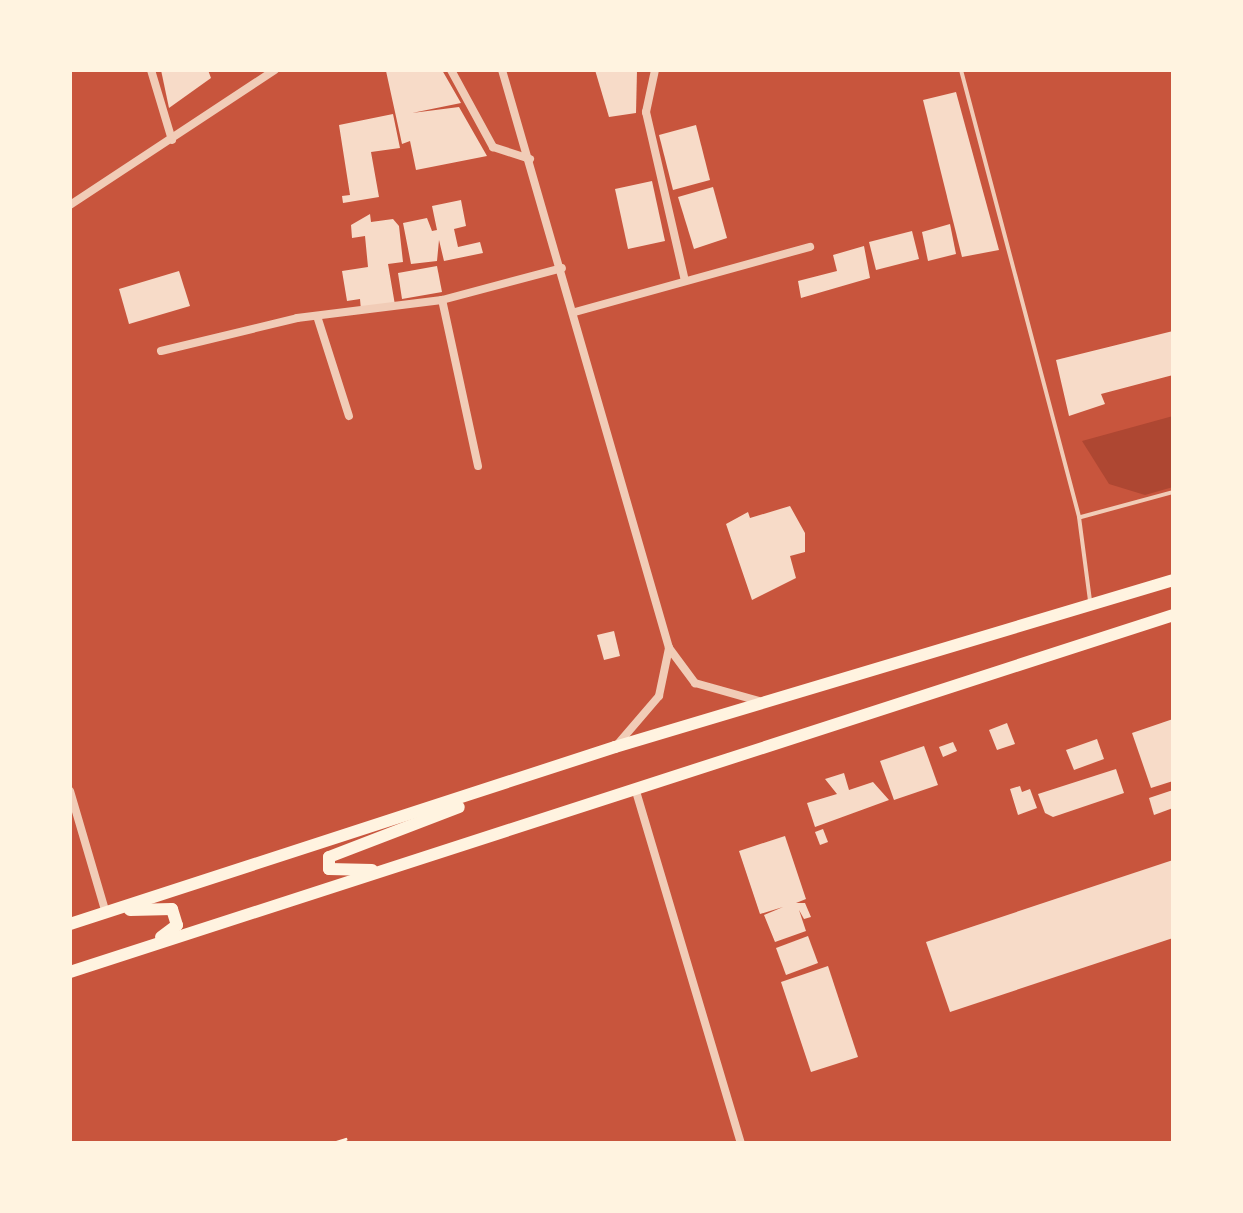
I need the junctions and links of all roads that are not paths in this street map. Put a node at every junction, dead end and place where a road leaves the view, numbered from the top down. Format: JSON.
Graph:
{"nodes":[{"id":1,"x":152,"y":70,"type":"edge"},
{"id":2,"x":274,"y":70,"type":"edge"},
{"id":3,"x":451,"y":70,"type":"edge"},
{"id":4,"x":502,"y":70,"type":"edge"},
{"id":5,"x":655,"y":70,"type":"edge"},
{"id":6,"x":961,"y":70,"type":"edge"},
{"id":7,"x":172,"y":140,"type":"junction"},
{"id":8,"x":530,"y":159,"type":"junction"},
{"id":9,"x":70,"y":205,"type":"edge"},
{"id":10,"x":810,"y":246,"type":"dead end"},
{"id":11,"x":562,"y":268,"type":"junction"},
{"id":12,"x":685,"y":281,"type":"junction"},
{"id":13,"x":442,"y":300,"type":"junction"},
{"id":14,"x":575,"y":312,"type":"junction"},
{"id":15,"x":317,"y":316,"type":"junction"},
{"id":16,"x":160,"y":351,"type":"dead end"},
{"id":17,"x":349,"y":416,"type":"dead end"},
{"id":18,"x":478,"y":466,"type":"dead end"},
{"id":19,"x":1173,"y":492,"type":"edge"},
{"id":20,"x":1079,"y":517,"type":"junction"},
{"id":21,"x":1173,"y":580,"type":"edge"},
{"id":22,"x":1090,"y":605,"type":"junction"},
{"id":23,"x":1173,"y":616,"type":"edge"},
{"id":24,"x":669,"y":648,"type":"junction"},
{"id":25,"x":764,"y":702,"type":"junction"},
{"id":26,"x":616,"y":747,"type":"junction"},
{"id":27,"x":636,"y":788,"type":"junction"},
{"id":28,"x":71,"y":796,"type":"edge"},
{"id":29,"x":402,"y":866,"type":"junction"},
{"id":30,"x":106,"y":913,"type":"junction"},
{"id":31,"x":70,"y":924,"type":"edge"},
{"id":32,"x":137,"y":950,"type":"junction"},
{"id":33,"x":70,"y":972,"type":"edge"},
{"id":34,"x":742,"y":1143,"type":"edge"}],
"edges":[{"from":1,"to":7,"type":"street"},
{"from":2,"to":7,"type":"street"},
{"from":3,"to":8,"type":"street"},
{"from":4,"to":8,"type":"street"},
{"from":5,"to":12,"type":"street"},
{"from":6,"to":20,"type":"lane"},
{"from":7,"to":9,"type":"street"},
{"from":8,"to":11,"type":"street"},
{"from":10,"to":12,"type":"street"},
{"from":11,"to":13,"type":"street"},
{"from":11,"to":14,"type":"street"},
{"from":12,"to":14,"type":"street"},
{"from":13,"to":15,"type":"street"},
{"from":13,"to":18,"type":"street"},
{"from":14,"to":24,"type":"street"},
{"from":15,"to":16,"type":"street"},
{"from":15,"to":17,"type":"street"},
{"from":19,"to":20,"type":"lane"},
{"from":20,"to":22,"type":"lane"},
{"from":21,"to":22,"type":"highway"},
{"from":22,"to":25,"type":"highway"},
{"from":23,"to":27,"type":"highway"},
{"from":24,"to":25,"type":"street"},
{"from":24,"to":26,"type":"street"},
{"from":25,"to":26,"type":"highway"},
{"from":26,"to":29,"type":"highway"},
{"from":26,"to":30,"type":"highway"},
{"from":27,"to":29,"type":"highway"},
{"from":27,"to":34,"type":"street"},
{"from":28,"to":30,"type":"street"},
{"from":29,"to":32,"type":"highway"},
{"from":30,"to":31,"type":"highway"},
{"from":30,"to":32,"type":"highway"},
{"from":32,"to":33,"type":"highway"}]}
